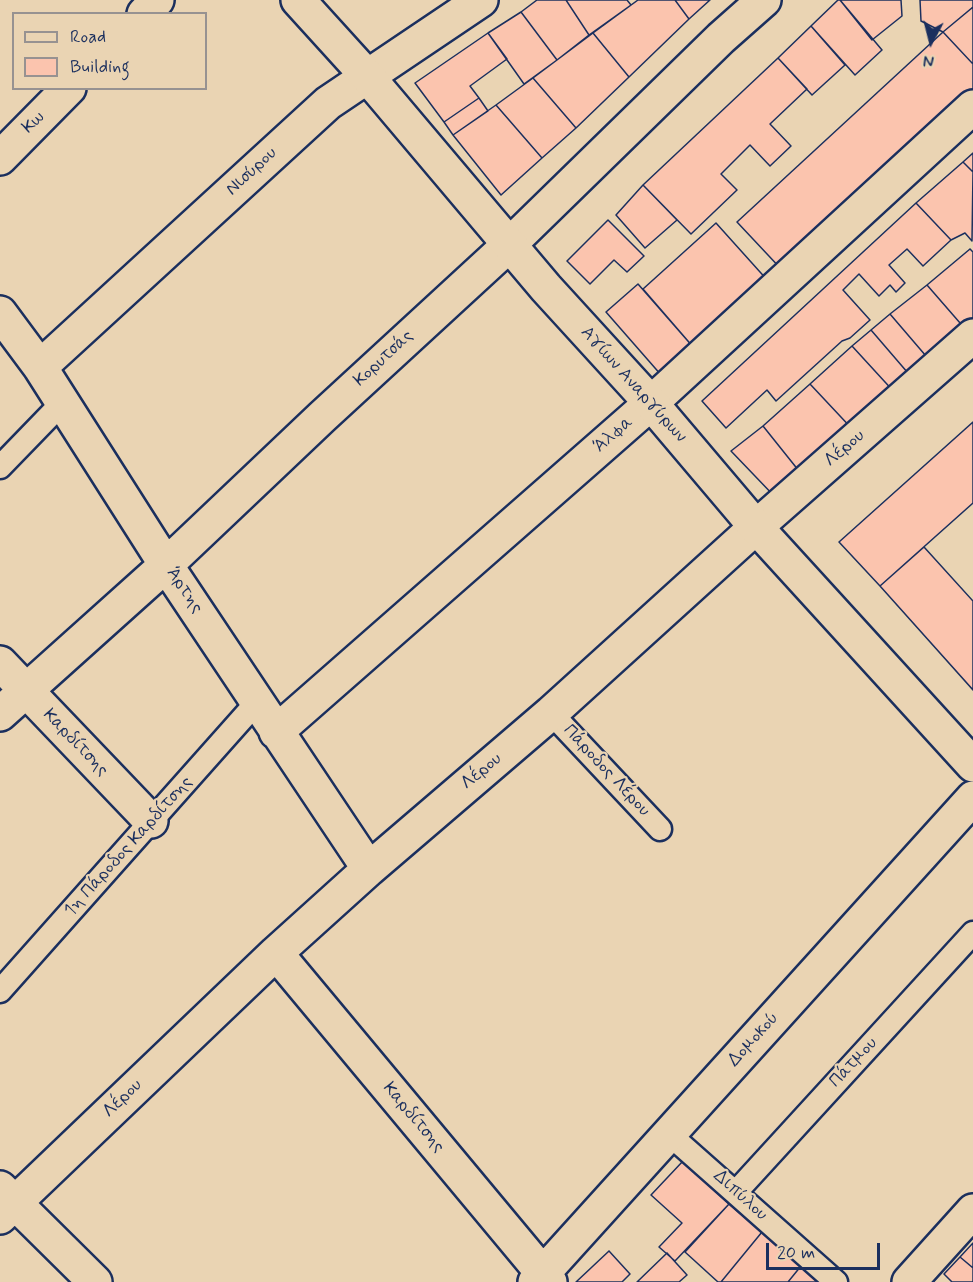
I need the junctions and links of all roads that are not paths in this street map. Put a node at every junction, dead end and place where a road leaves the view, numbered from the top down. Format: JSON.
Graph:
{"nodes":[{"id":1,"x":157,"y":0,"type":"edge"},
{"id":2,"x":298,"y":0,"type":"edge"},
{"id":3,"x":481,"y":0,"type":"edge"},
{"id":4,"x":764,"y":0,"type":"edge"},
{"id":5,"x":146,"y":12,"type":"edge"},
{"id":6,"x":367,"y":76,"type":"junction"},
{"id":7,"x":67,"y":90,"type":"edge"},
{"id":8,"x":973,"y":107,"type":"edge"},
{"id":9,"x":0,"y":158,"type":"edge"},
{"id":10,"x":510,"y":243,"type":"junction"},
{"id":11,"x":0,"y":313,"type":"edge"},
{"id":12,"x":973,"y":336,"type":"edge"},
{"id":13,"x":40,"y":367,"type":"junction"},
{"id":14,"x":63,"y":402,"type":"junction"},
{"id":15,"x":651,"y":403,"type":"junction"},
{"id":16,"x":0,"y":467,"type":"edge"},
{"id":17,"x":756,"y":527,"type":"junction"},
{"id":18,"x":166,"y":565,"type":"junction"},
{"id":19,"x":0,"y":663,"type":"edge"},
{"id":20,"x":26,"y":691,"type":"junction"},
{"id":21,"x":257,"y":702,"type":"junction"},
{"id":22,"x":551,"y":713,"type":"junction"},
{"id":23,"x":0,"y":714,"type":"edge"},
{"id":24,"x":276,"y":732,"type":"junction"},
{"id":25,"x":973,"y":765,"type":"edge"},
{"id":26,"x":973,"y":798,"type":"edge"},
{"id":27,"x":151,"y":821,"type":"junction"},
{"id":28,"x":660,"y":830,"type":"dead end"},
{"id":29,"x":369,"y":869,"type":"junction"},
{"id":30,"x":973,"y":933,"type":"edge"},
{"id":31,"x":276,"y":953,"type":"junction"},
{"id":32,"x":0,"y":991,"type":"edge"},
{"id":33,"x":669,"y":1134,"type":"junction"},
{"id":34,"x":736,"y":1192,"type":"junction"},
{"id":35,"x":5,"y":1202,"type":"edge"},
{"id":36,"x":973,"y":1211,"type":"edge"},
{"id":37,"x":543,"y":1279,"type":"edge"},
{"id":38,"x":95,"y":1282,"type":"edge"},
{"id":39,"x":836,"y":1282,"type":"edge"},
{"id":40,"x":909,"y":1282,"type":"edge"}],
"edges":[{"from":1,"to":5,"type":"street"},
{"from":2,"to":6,"type":"street","name":"Αγίων Αναργύρων"},
{"from":3,"to":6,"type":"street","name":"Νισύρου"},
{"from":4,"to":10,"type":"street","name":"Κορυτσάς"},
{"from":6,"to":10,"type":"street","name":"Αγίων Αναργύρων"},
{"from":6,"to":13,"type":"street","name":"Νισύρου"},
{"from":7,"to":9,"type":"street","name":"Κω"},
{"from":8,"to":15,"type":"street","name":"Άλφα"},
{"from":10,"to":15,"type":"street","name":"Αγίων Αναργύρων"},
{"from":10,"to":18,"type":"street","name":"Κορυτσάς"},
{"from":11,"to":13,"type":"street","name":"Άρτης"},
{"from":12,"to":17,"type":"street","name":"Λέρου"},
{"from":13,"to":14,"type":"street","name":"Άρτης"},
{"from":14,"to":16,"type":"lane"},
{"from":14,"to":18,"type":"street","name":"Άρτης"},
{"from":15,"to":17,"type":"street","name":"Αγίων Αναργύρων"},
{"from":15,"to":24,"type":"street","name":"Άλφα"},
{"from":17,"to":22,"type":"street","name":"Λέρου"},
{"from":17,"to":25,"type":"street","name":"Αγίων Αναργύρων"},
{"from":18,"to":20,"type":"street","name":"Κορυτσάς"},
{"from":18,"to":21,"type":"street","name":"Άρτης"},
{"from":19,"to":20,"type":"street","name":"Καρδίτσης"},
{"from":20,"to":23,"type":"street","name":"Κορυτσάς"},
{"from":20,"to":27,"type":"street","name":"Καρδίτσης"},
{"from":21,"to":24,"type":"street","name":"Άρτης"},
{"from":21,"to":27,"type":"lane","name":"1η Πάροδος Καρδίτσης"},
{"from":22,"to":28,"type":"lane","name":"Πάροδος Λέρου"},
{"from":22,"to":29,"type":"street","name":"Λέρου"},
{"from":24,"to":29,"type":"street","name":"Άρτης"},
{"from":26,"to":33,"type":"street","name":"Δομοκού"},
{"from":27,"to":32,"type":"lane","name":"1η Πάροδος Καρδίτσης"},
{"from":29,"to":31,"type":"street","name":"Λέρου"},
{"from":30,"to":34,"type":"lane","name":"Πάτμου"},
{"from":31,"to":35,"type":"street","name":"Λέρου"},
{"from":31,"to":37,"type":"street","name":"Καρδίτσης"},
{"from":33,"to":34,"type":"lane","name":"Διπύλου"},
{"from":33,"to":37,"type":"street","name":"Δομοκού"},
{"from":34,"to":39,"type":"lane","name":"Διπύλου"},
{"from":35,"to":38,"type":"street"},
{"from":36,"to":40,"type":"street"}]}
